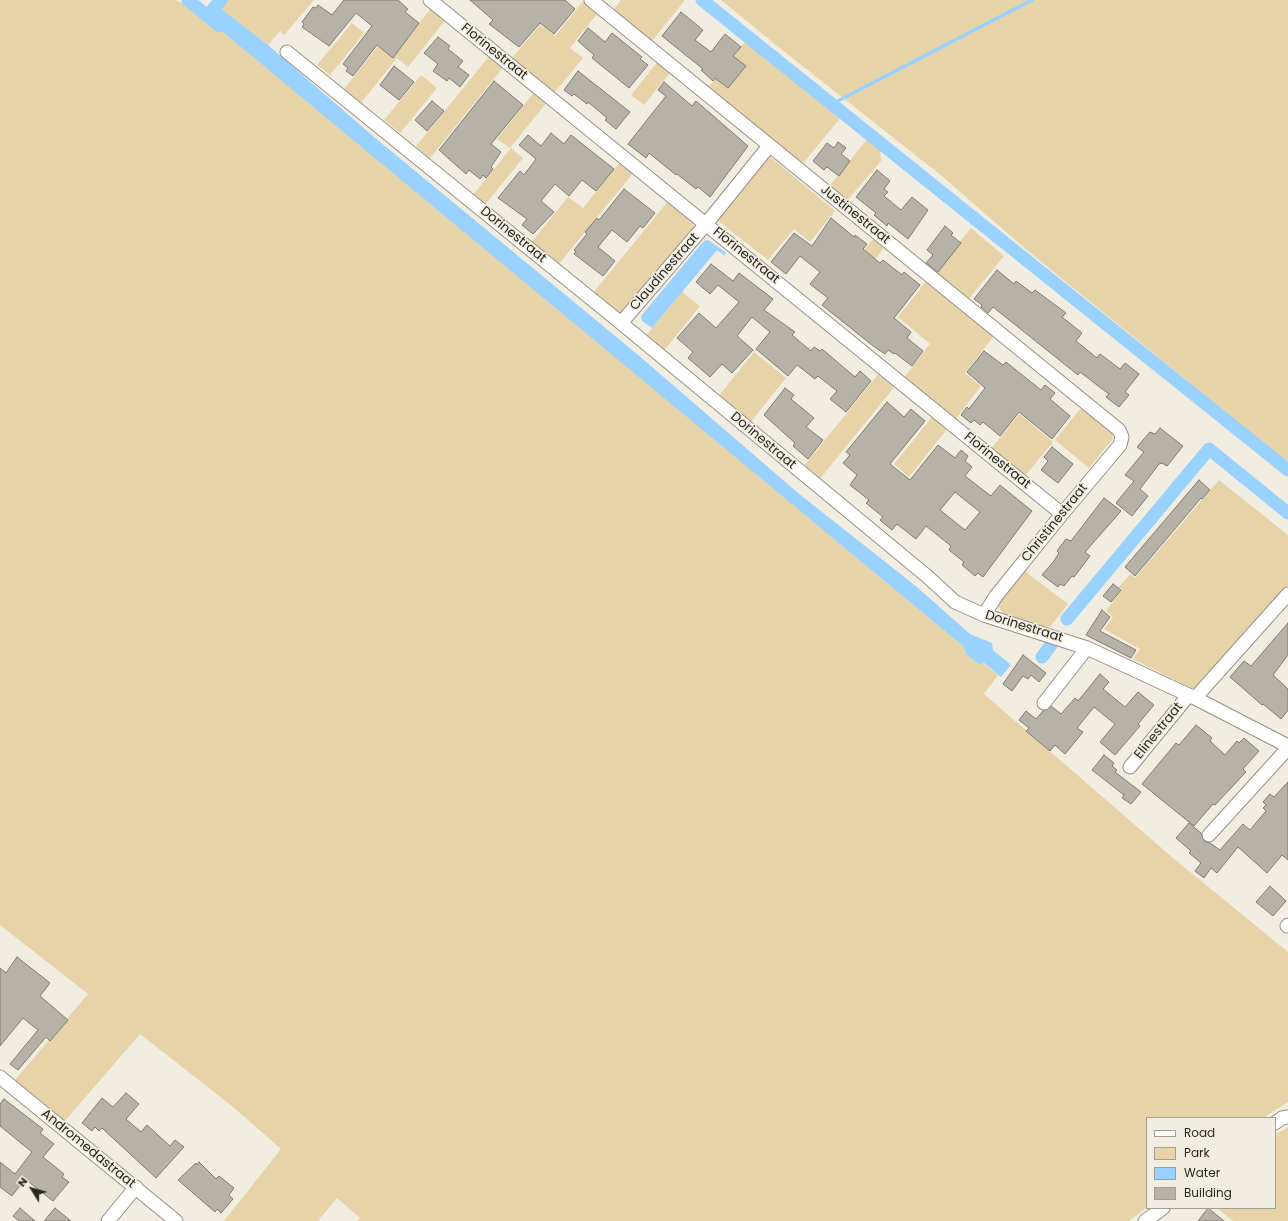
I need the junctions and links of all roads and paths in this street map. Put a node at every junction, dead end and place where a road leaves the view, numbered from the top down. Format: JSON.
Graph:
{"nodes":[{"id":1,"x":430,"y":0,"type":"edge"},
{"id":2,"x":591,"y":0,"type":"edge"},
{"id":3,"x":287,"y":52,"type":"dead end"},
{"id":4,"x":769,"y":146,"type":"junction"},
{"id":5,"x":706,"y":224,"type":"junction"},
{"id":6,"x":621,"y":323,"type":"junction"},
{"id":7,"x":1119,"y":430,"type":"joint"},
{"id":8,"x":1062,"y":514,"type":"junction"},
{"id":9,"x":1288,"y":594,"type":"edge"},
{"id":10,"x":984,"y":615,"type":"junction"},
{"id":11,"x":1087,"y":648,"type":"junction"},
{"id":12,"x":1192,"y":697,"type":"junction"},
{"id":13,"x":1044,"y":703,"type":"dead end"},
{"id":14,"x":1288,"y":747,"type":"edge"},
{"id":15,"x":1130,"y":767,"type":"dead end"},
{"id":16,"x":1209,"y":835,"type":"dead end"},
{"id":17,"x":1,"y":1079,"type":"edge"},
{"id":18,"x":1288,"y":1117,"type":"edge"},
{"id":19,"x":1276,"y":1122,"type":"edge"},
{"id":20,"x":136,"y":1187,"type":"junction"},
{"id":21,"x":1162,"y":1209,"type":"edge"},
{"id":22,"x":108,"y":1221,"type":"edge"},
{"id":23,"x":176,"y":1221,"type":"edge"},
{"id":24,"x":1145,"y":1221,"type":"edge"}],
"edges":[{"from":1,"to":5,"type":"street","name":"Florinestraat"},
{"from":2,"to":4,"type":"street","name":"Justinestraat"},
{"from":3,"to":6,"type":"street","name":"Dorinestraat"},
{"from":4,"to":5,"type":"street","name":"Claudinestraat"},
{"from":4,"to":7,"type":"street","name":"Justinestraat"},
{"from":5,"to":6,"type":"street","name":"Claudinestraat"},
{"from":5,"to":8,"type":"street","name":"Florinestraat"},
{"from":6,"to":10,"type":"street","name":"Dorinestraat"},
{"from":7,"to":8,"type":"street","name":"Christinestraat"},
{"from":8,"to":10,"type":"street","name":"Christinestraat"},
{"from":9,"to":12,"type":"street","name":"Elinestraat"},
{"from":10,"to":11,"type":"street","name":"Dorinestraat"},
{"from":11,"to":12,"type":"street","name":"Dorinestraat"},
{"from":11,"to":13,"type":"street"},
{"from":12,"to":14,"type":"street","name":"Dorinestraat"},
{"from":12,"to":15,"type":"street","name":"Elinestraat"},
{"from":14,"to":16,"type":"street"},
{"from":17,"to":20,"type":"street","name":"Andromedastraat"},
{"from":18,"to":19,"type":"street"},
{"from":20,"to":22,"type":"street"},
{"from":20,"to":23,"type":"street","name":"Andromedastraat"},
{"from":21,"to":24,"type":"street"}]}
